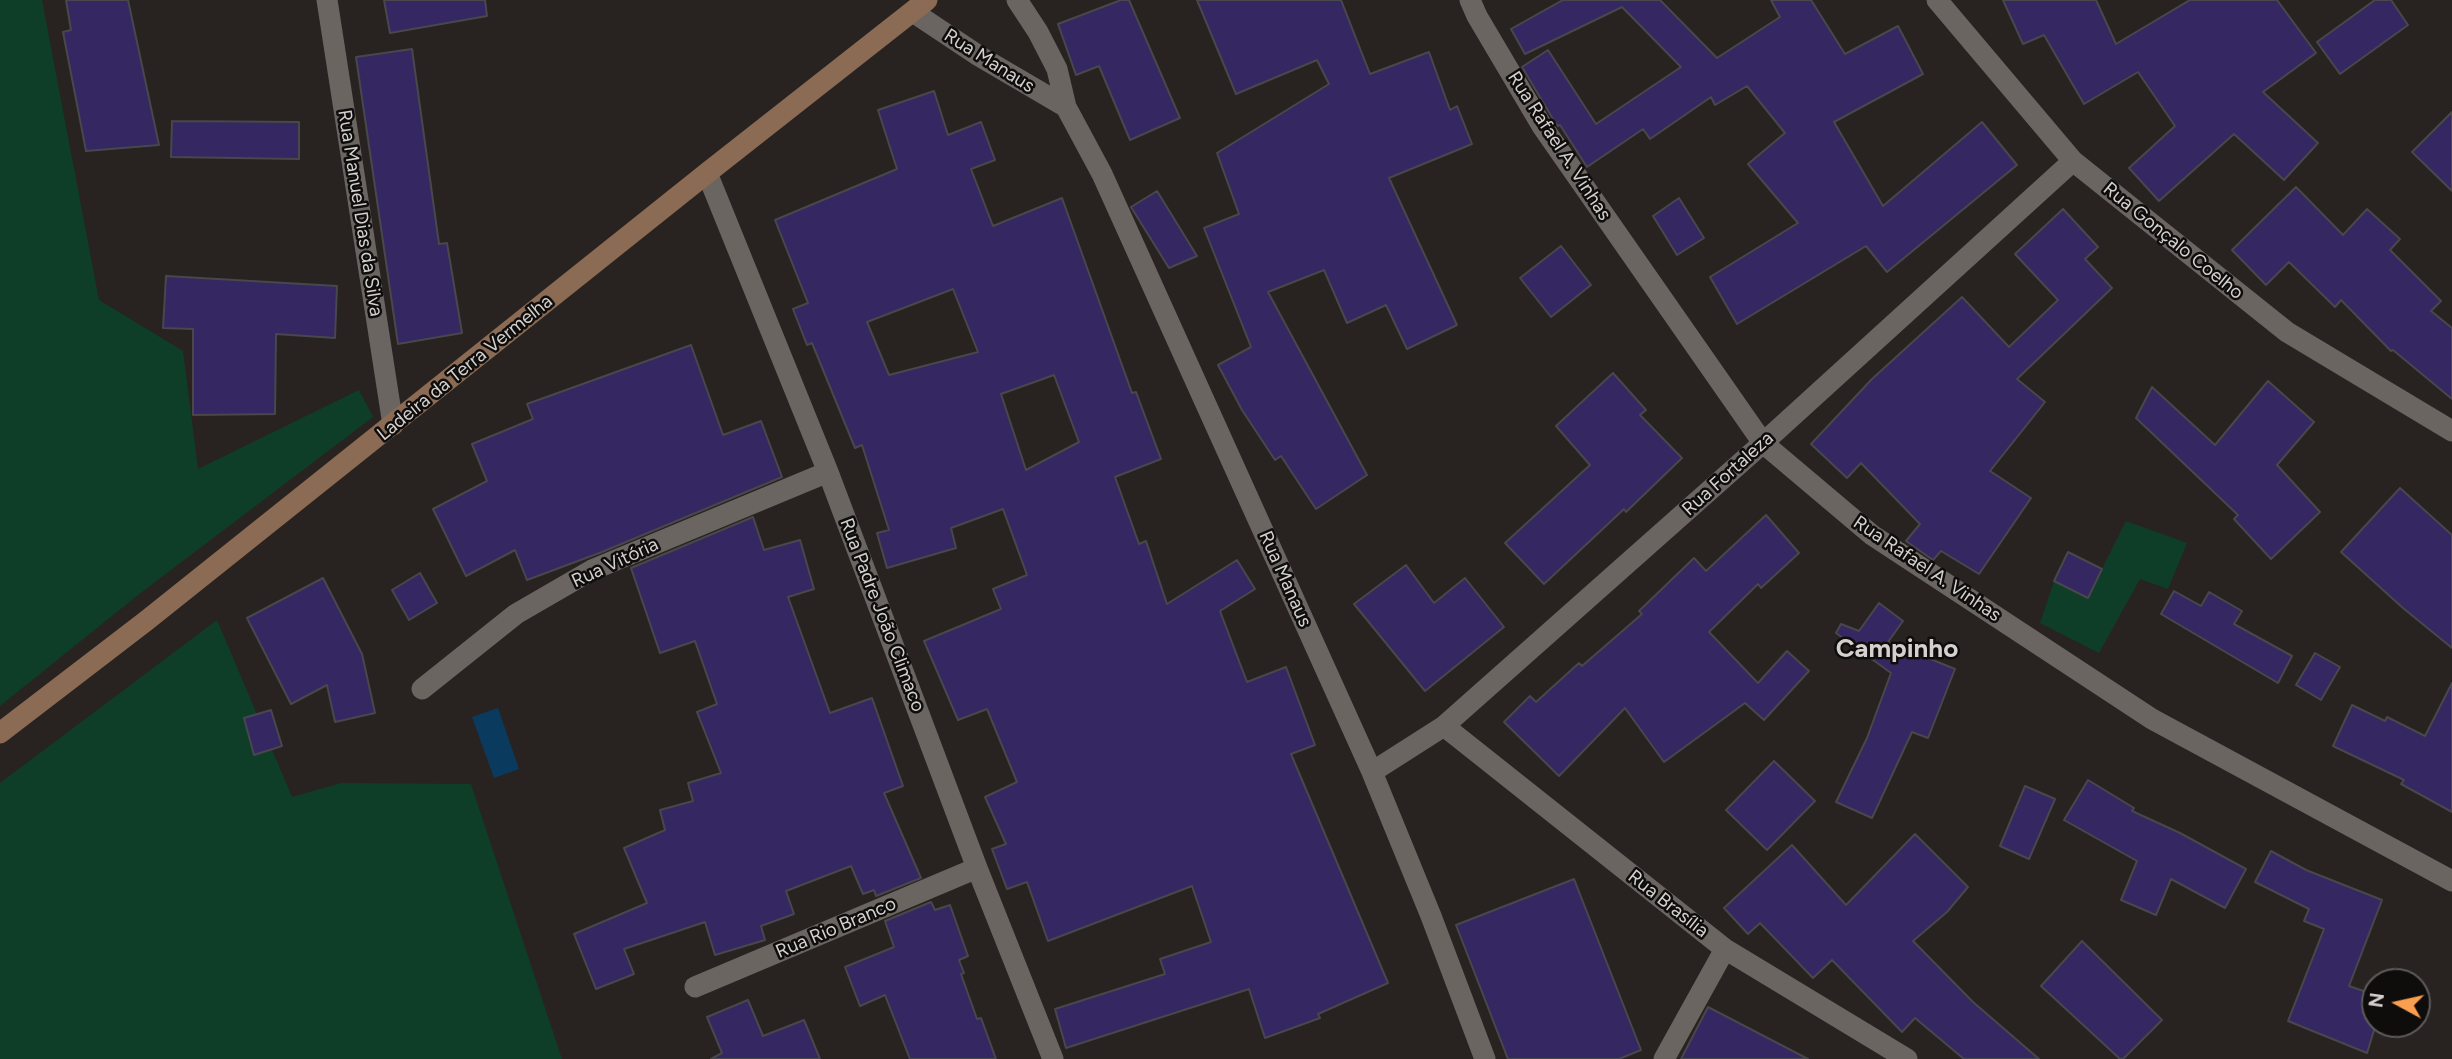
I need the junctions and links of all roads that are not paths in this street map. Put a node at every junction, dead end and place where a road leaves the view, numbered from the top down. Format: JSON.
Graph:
{"nodes":[{"id":1,"x":327,"y":0,"type":"edge"},
{"id":2,"x":1017,"y":0,"type":"edge"},
{"id":3,"x":1471,"y":0,"type":"edge"},
{"id":4,"x":1937,"y":0,"type":"edge"},
{"id":5,"x":917,"y":4,"type":"edge"},
{"id":6,"x":1066,"y":107,"type":"junction"},
{"id":7,"x":2073,"y":161,"type":"junction"},
{"id":8,"x":707,"y":173,"type":"junction"},
{"id":9,"x":393,"y":425,"type":"junction"},
{"id":10,"x":2452,"y":431,"type":"edge"},
{"id":11,"x":1763,"y":443,"type":"junction"},
{"id":12,"x":828,"y":472,"type":"junction"},
{"id":13,"x":422,"y":689,"type":"dead end"},
{"id":14,"x":1444,"y":726,"type":"junction"},
{"id":15,"x":0,"y":733,"type":"edge"},
{"id":16,"x":1372,"y":772,"type":"junction"},
{"id":17,"x":977,"y":868,"type":"junction"},
{"id":18,"x":2452,"y":881,"type":"edge"},
{"id":19,"x":1725,"y":949,"type":"junction"},
{"id":20,"x":695,"y":987,"type":"dead end"},
{"id":21,"x":1053,"y":1059,"type":"edge"},
{"id":22,"x":1485,"y":1059,"type":"edge"},
{"id":23,"x":1664,"y":1059,"type":"edge"},
{"id":24,"x":1907,"y":1059,"type":"edge"}],
"edges":[{"from":1,"to":9,"type":"street","name":"Rua Manuel Dias da Silva"},
{"from":2,"to":6,"type":"street","name":"Rua Manaus"},
{"from":3,"to":11,"type":"street","name":"Rua Rafael A. Vinhas"},
{"from":4,"to":7,"type":"street","name":"Rua Gonçalo Coelho"},
{"from":5,"to":6,"type":"street","name":"Rua Manaus"},
{"from":5,"to":8,"type":"main road","name":"Ladeira da Terra Vermelha"},
{"from":6,"to":16,"type":"street","name":"Rua Manaus"},
{"from":7,"to":10,"type":"street","name":"Rua Gonçalo Coelho"},
{"from":7,"to":11,"type":"street","name":"Rua Fortaleza"},
{"from":8,"to":9,"type":"main road","name":"Ladeira da Terra Vermelha"},
{"from":8,"to":12,"type":"street","name":"Rua Padre João Climaco"},
{"from":9,"to":15,"type":"main road","name":"Ladeira da Terra Vermelha"},
{"from":11,"to":14,"type":"street","name":"Rua Fortaleza"},
{"from":11,"to":18,"type":"street","name":"Rua Rafael A. Vinhas"},
{"from":12,"to":13,"type":"street","name":"Rua Vitória"},
{"from":12,"to":17,"type":"street","name":"Rua Padre João Climaco"},
{"from":14,"to":16,"type":"street","name":"Rua Fortaleza"},
{"from":14,"to":19,"type":"street","name":"Rua Brasília"},
{"from":16,"to":22,"type":"street","name":"Rua Manaus"},
{"from":17,"to":20,"type":"street","name":"Rua Rio Branco"},
{"from":17,"to":21,"type":"street","name":"Rua Padre João Climaco"},
{"from":19,"to":23,"type":"street"},
{"from":19,"to":24,"type":"street","name":"Rua Brasília"}]}
